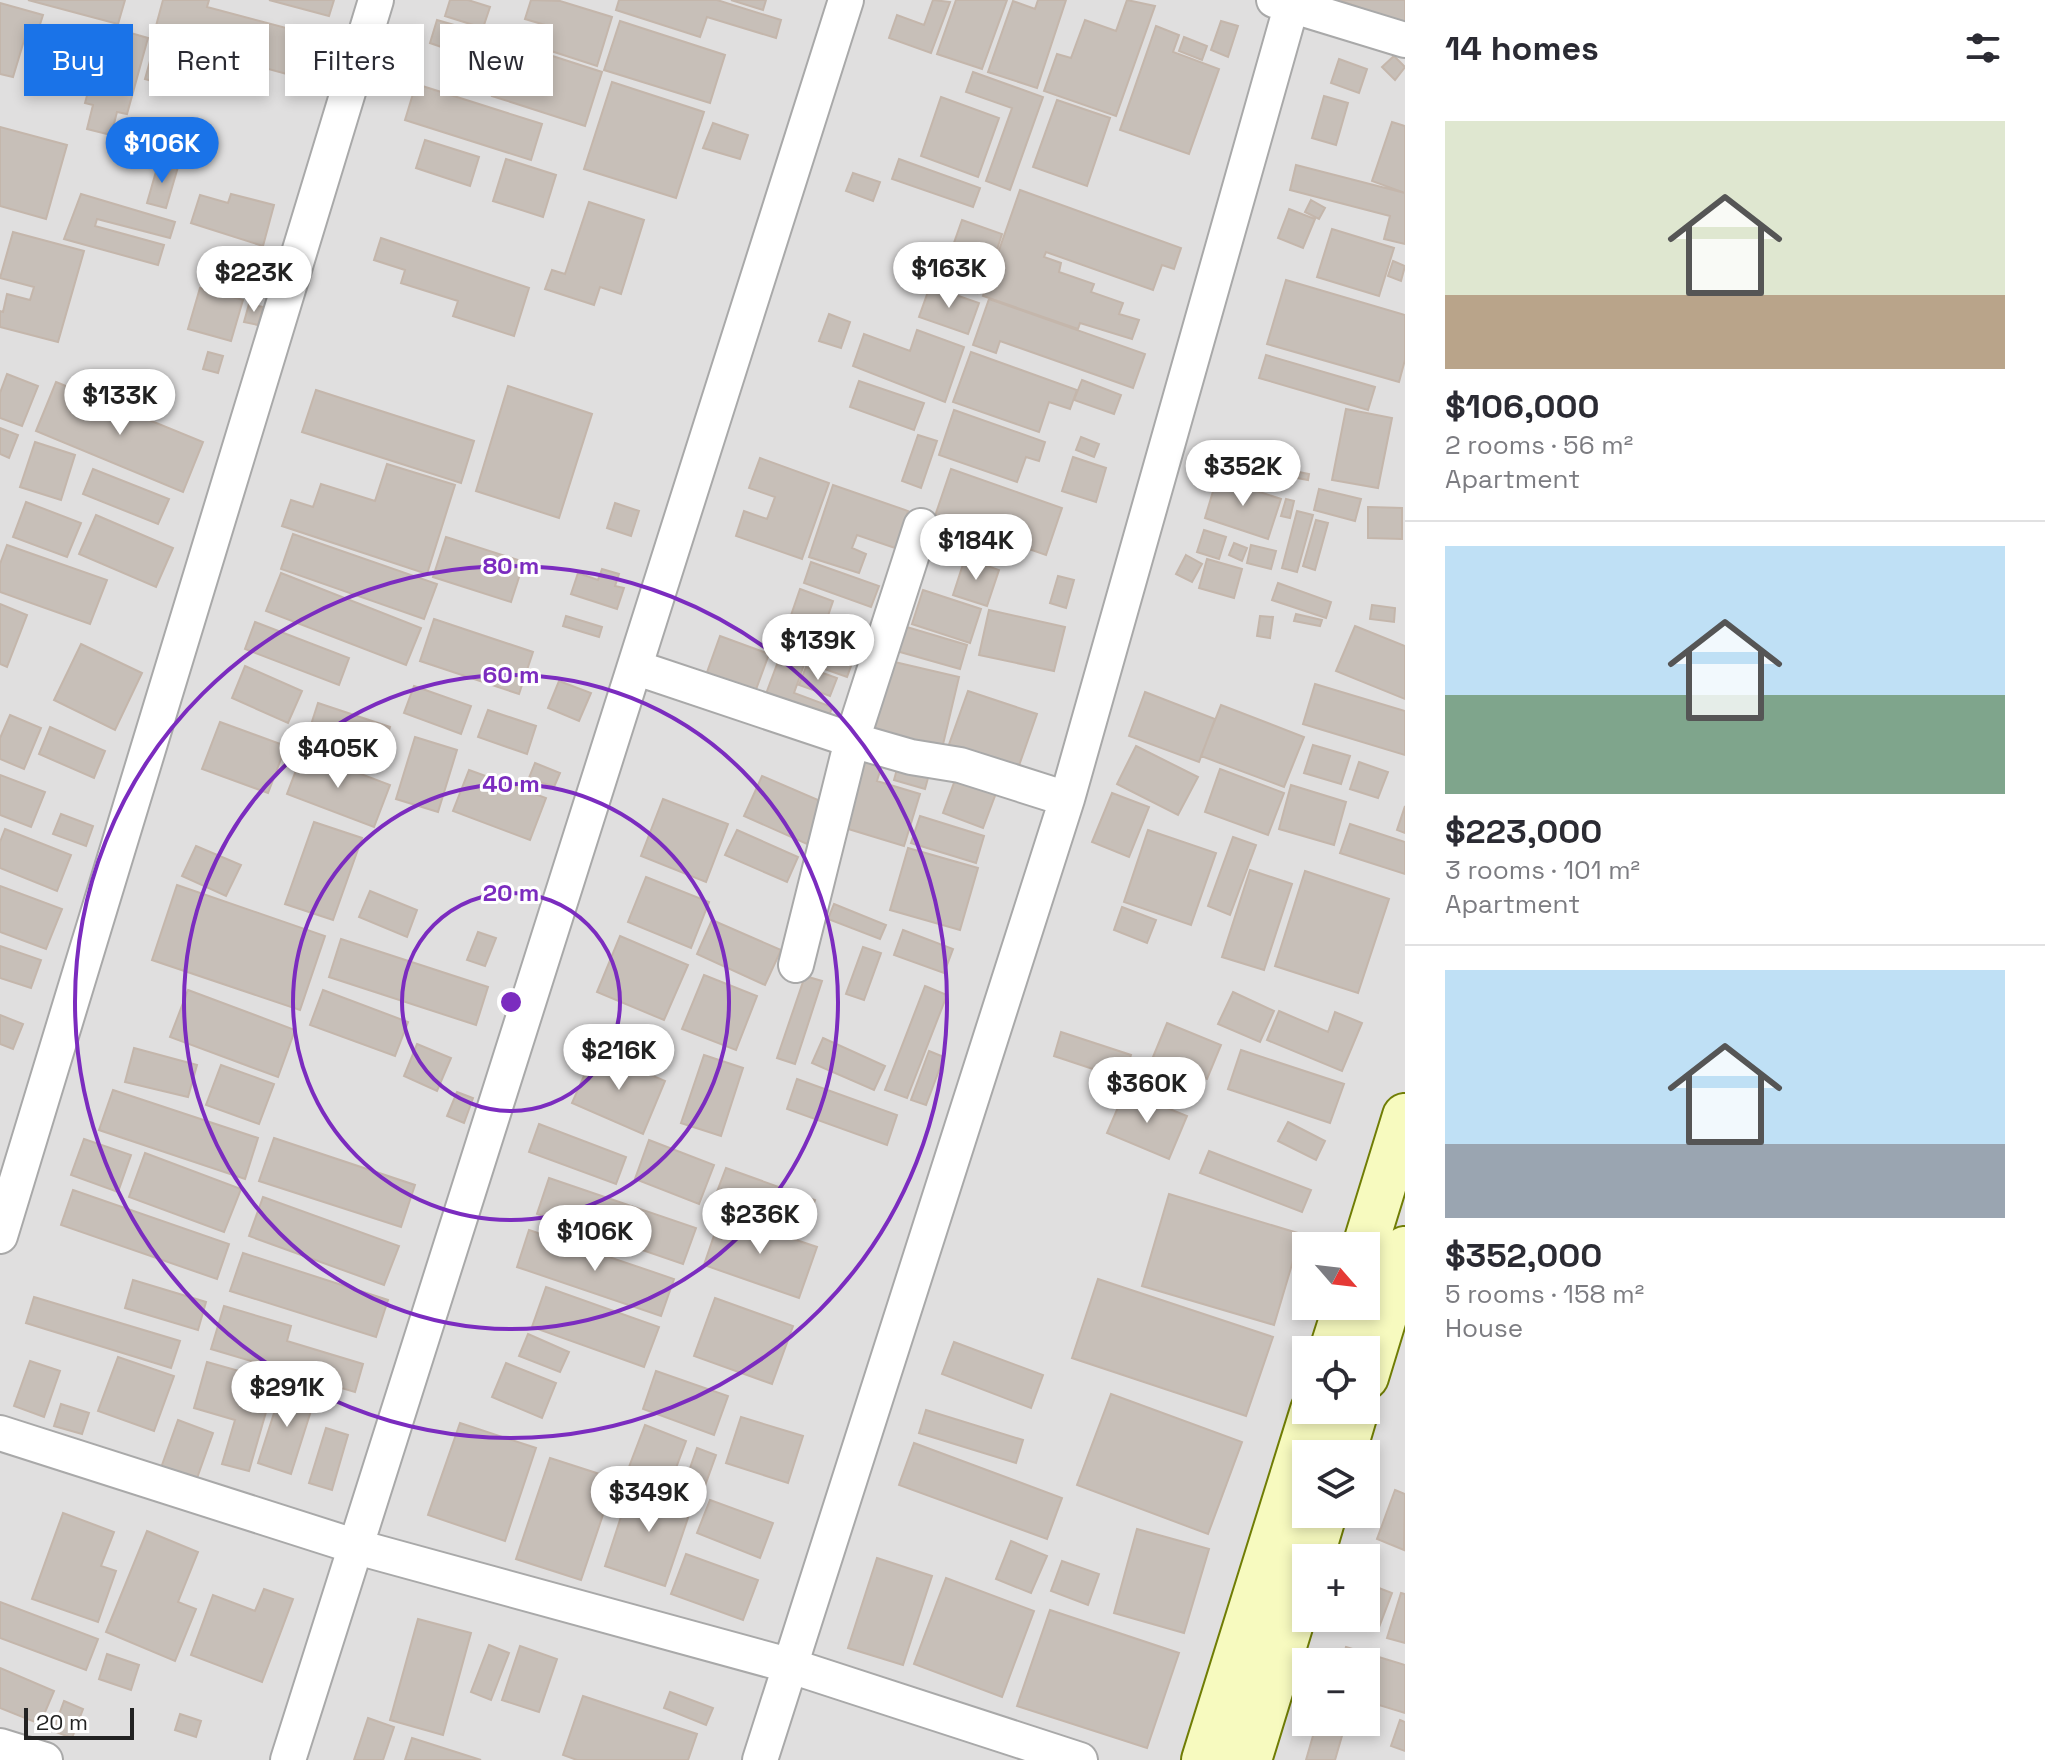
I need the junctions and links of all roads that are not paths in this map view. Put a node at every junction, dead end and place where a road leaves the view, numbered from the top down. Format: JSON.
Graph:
{"nodes":[{"id":1,"x":376,"y":0,"type":"edge"},
{"id":2,"x":846,"y":0,"type":"edge"},
{"id":3,"x":1286,"y":2,"type":"edge"},
{"id":4,"x":1405,"y":40,"type":"edge"},
{"id":5,"x":921,"y":526,"type":"dead end"},
{"id":6,"x":637,"y":668,"type":"junction"},
{"id":7,"x":852,"y":740,"type":"junction"},
{"id":8,"x":1067,"y":799,"type":"junction"},
{"id":9,"x":796,"y":965,"type":"dead end"},
{"id":10,"x":1405,"y":1116,"type":"edge"},
{"id":11,"x":1369,"y":1232,"type":"edge"},
{"id":12,"x":0,"y":1236,"type":"edge"},
{"id":13,"x":1405,"y":1249,"type":"edge"},
{"id":14,"x":1378,"y":1336,"type":"edge"},
{"id":15,"x":1309,"y":1424,"type":"edge"},
{"id":16,"x":0,"y":1433,"type":"edge"},
{"id":17,"x":357,"y":1547,"type":"junction"},
{"id":18,"x":1292,"y":1620,"type":"edge"},
{"id":19,"x":788,"y":1665,"type":"junction"},
{"id":20,"x":0,"y":1746,"type":"edge"},
{"id":21,"x":45,"y":1760,"type":"edge"},
{"id":22,"x":288,"y":1760,"type":"edge"},
{"id":23,"x":760,"y":1760,"type":"edge"},
{"id":24,"x":1080,"y":1760,"type":"edge"},
{"id":25,"x":1204,"y":1760,"type":"edge"},
{"id":26,"x":1249,"y":1760,"type":"edge"}],
"edges":[{"from":1,"to":12,"type":"street"},
{"from":2,"to":6,"type":"street"},
{"from":3,"to":4,"type":"street"},
{"from":3,"to":8,"type":"street"},
{"from":5,"to":7,"type":"street"},
{"from":6,"to":7,"type":"street"},
{"from":6,"to":17,"type":"street"},
{"from":7,"to":8,"type":"street"},
{"from":7,"to":9,"type":"street"},
{"from":8,"to":19,"type":"street"},
{"from":10,"to":11,"type":"main road"},
{"from":13,"to":14,"type":"main road"},
{"from":15,"to":25,"type":"main road"},
{"from":16,"to":17,"type":"street"},
{"from":17,"to":19,"type":"street"},
{"from":17,"to":22,"type":"street"},
{"from":18,"to":26,"type":"main road"},
{"from":19,"to":23,"type":"street"},
{"from":19,"to":24,"type":"street"},
{"from":20,"to":21,"type":"street"}]}
